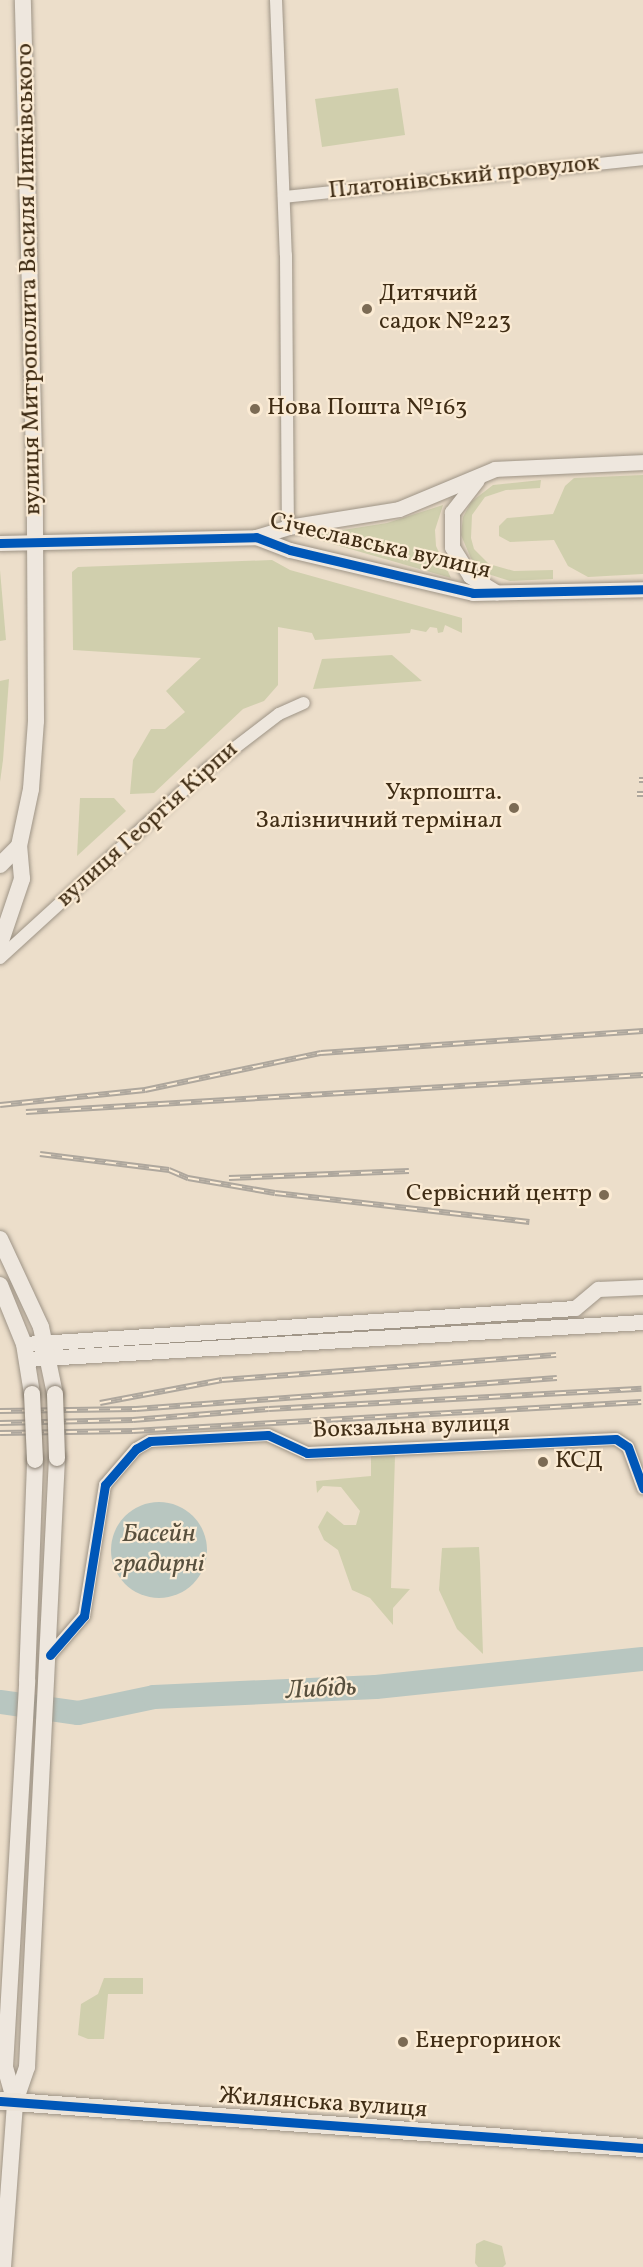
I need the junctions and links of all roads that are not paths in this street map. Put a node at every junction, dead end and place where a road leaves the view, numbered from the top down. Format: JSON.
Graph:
{"nodes":[{"id":1,"x":23,"y":0,"type":"edge"},
{"id":2,"x":276,"y":0,"type":"edge"},
{"id":3,"x":643,"y":159,"type":"edge"},
{"id":4,"x":284,"y":197,"type":"junction"},
{"id":5,"x":643,"y":462,"type":"edge"},
{"id":6,"x":483,"y":474,"type":"junction"},
{"id":7,"x":288,"y":527,"type":"junction"},
{"id":8,"x":256,"y":537,"type":"junction"},
{"id":9,"x":0,"y":543,"type":"edge"},
{"id":10,"x":36,"y":543,"type":"junction"},
{"id":11,"x":643,"y":589,"type":"edge"},
{"id":12,"x":501,"y":595,"type":"junction"},
{"id":13,"x":304,"y":703,"type":"dead end"},
{"id":14,"x":19,"y":846,"type":"junction"},
{"id":15,"x":0,"y":866,"type":"edge"},
{"id":16,"x":0,"y":944,"type":"edge"},
{"id":17,"x":0,"y":958,"type":"edge"},
{"id":18,"x":0,"y":1239,"type":"edge"},
{"id":19,"x":0,"y":1285,"type":"edge"},
{"id":20,"x":643,"y":1287,"type":"edge"},
{"id":21,"x":585,"y":1302,"type":"junction"},
{"id":22,"x":643,"y":1322,"type":"edge"},
{"id":23,"x":600,"y":1323,"type":"junction"},
{"id":24,"x":47,"y":1350,"type":"junction"},
{"id":25,"x":26,"y":1352,"type":"junction"},
{"id":26,"x":643,"y":1488,"type":"edge"},
{"id":27,"x":50,"y":1655,"type":"junction"},
{"id":28,"x":7,"y":2102,"type":"edge"},
{"id":29,"x":643,"y":2148,"type":"edge"},
{"id":30,"x":3,"y":2267,"type":"edge"}],
"edges":[{"from":1,"to":10,"type":"main road","name":"вулиця Митрополита Василя Липківського"},
{"from":2,"to":4,"type":"street"},
{"from":3,"to":4,"type":"street","name":"Платонівський провулок"},
{"from":4,"to":7,"type":"street"},
{"from":5,"to":6,"type":"street"},
{"from":6,"to":7,"type":"street"},
{"from":6,"to":12,"type":"street"},
{"from":7,"to":8,"type":"street"},
{"from":8,"to":10,"type":"street","name":"Січеславська вулиця"},
{"from":8,"to":12,"type":"street","name":"Січеславська вулиця"},
{"from":9,"to":10,"type":"street","name":"Січеславська вулиця"},
{"from":10,"to":14,"type":"main road","name":"вулиця Митрополита Василя Липківського"},
{"from":11,"to":12,"type":"street","name":"Січеславська вулиця"},
{"from":13,"to":17,"type":"street","name":"вулиця Георгія Кірпи"},
{"from":14,"to":15,"type":"main road"},
{"from":14,"to":16,"type":"main road","name":"вулиця Митрополита Василя Липківського"},
{"from":18,"to":24,"type":"main road"},
{"from":19,"to":25,"type":"main road"},
{"from":20,"to":21,"type":"street"},
{"from":21,"to":23,"type":"street"},
{"from":21,"to":24,"type":"street"},
{"from":22,"to":23,"type":"street"},
{"from":23,"to":24,"type":"street"},
{"from":24,"to":25,"type":"street"},
{"from":24,"to":27,"type":"main road","bridge":true},
{"from":25,"to":28,"type":"main road","bridge":true},
{"from":26,"to":27,"type":"street","name":"Вокзальна вулиця"},
{"from":27,"to":28,"type":"main road"},
{"from":28,"to":29,"type":"main road","name":"Жилянська вулиця"},
{"from":28,"to":30,"type":"main road"}]}
